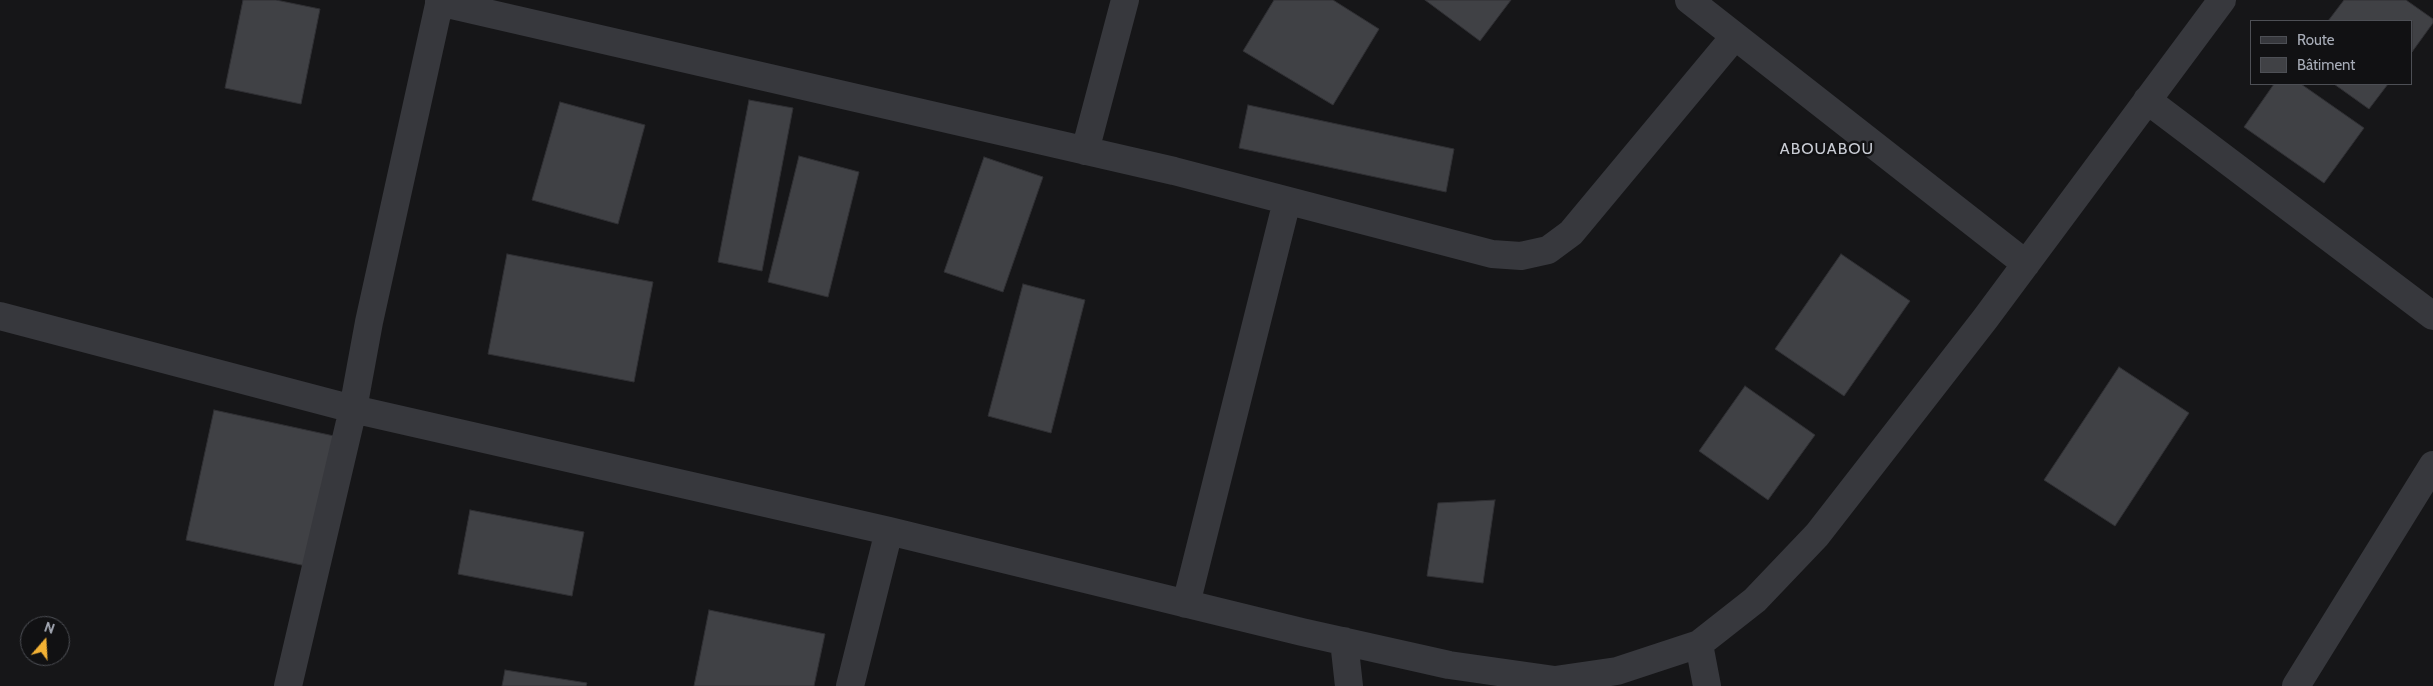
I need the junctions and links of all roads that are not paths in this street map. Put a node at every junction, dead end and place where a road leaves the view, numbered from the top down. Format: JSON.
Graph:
{"nodes":[{"id":1,"x":1125,"y":0,"type":"edge"},
{"id":2,"x":1689,"y":0,"type":"edge"},
{"id":3,"x":2222,"y":0,"type":"edge"},
{"id":4,"x":439,"y":1,"type":"edge"},
{"id":5,"x":1735,"y":36,"type":"junction"},
{"id":6,"x":2147,"y":100,"type":"junction"},
{"id":7,"x":1085,"y":151,"type":"junction"},
{"id":8,"x":1287,"y":201,"type":"junction"},
{"id":9,"x":2026,"y":264,"type":"junction"},
{"id":10,"x":0,"y":316,"type":"edge"},
{"id":11,"x":2433,"y":316,"type":"edge"},
{"id":12,"x":353,"y":410,"type":"junction"},
{"id":13,"x":2433,"y":465,"type":"edge"},
{"id":14,"x":888,"y":532,"type":"junction"},
{"id":15,"x":1186,"y":604,"type":"junction"},
{"id":16,"x":1344,"y":642,"type":"junction"},
{"id":17,"x":1699,"y":644,"type":"junction"},
{"id":18,"x":288,"y":686,"type":"edge"},
{"id":19,"x":850,"y":686,"type":"edge"},
{"id":20,"x":1349,"y":686,"type":"edge"},
{"id":21,"x":1706,"y":686,"type":"edge"},
{"id":22,"x":2296,"y":686,"type":"edge"}],
"edges":[{"from":1,"to":7,"type":"street"},
{"from":2,"to":5,"type":"street"},
{"from":3,"to":6,"type":"street"},
{"from":4,"to":7,"type":"street"},
{"from":4,"to":12,"type":"street"},
{"from":5,"to":8,"type":"street"},
{"from":5,"to":9,"type":"street"},
{"from":6,"to":9,"type":"street"},
{"from":6,"to":11,"type":"street"},
{"from":7,"to":8,"type":"street"},
{"from":8,"to":15,"type":"street"},
{"from":9,"to":17,"type":"street"},
{"from":10,"to":12,"type":"street"},
{"from":12,"to":14,"type":"street"},
{"from":12,"to":18,"type":"street"},
{"from":13,"to":22,"type":"street"},
{"from":14,"to":15,"type":"street"},
{"from":14,"to":19,"type":"street"},
{"from":15,"to":16,"type":"street"},
{"from":16,"to":17,"type":"street"},
{"from":16,"to":20,"type":"street"},
{"from":17,"to":21,"type":"street"}]}
